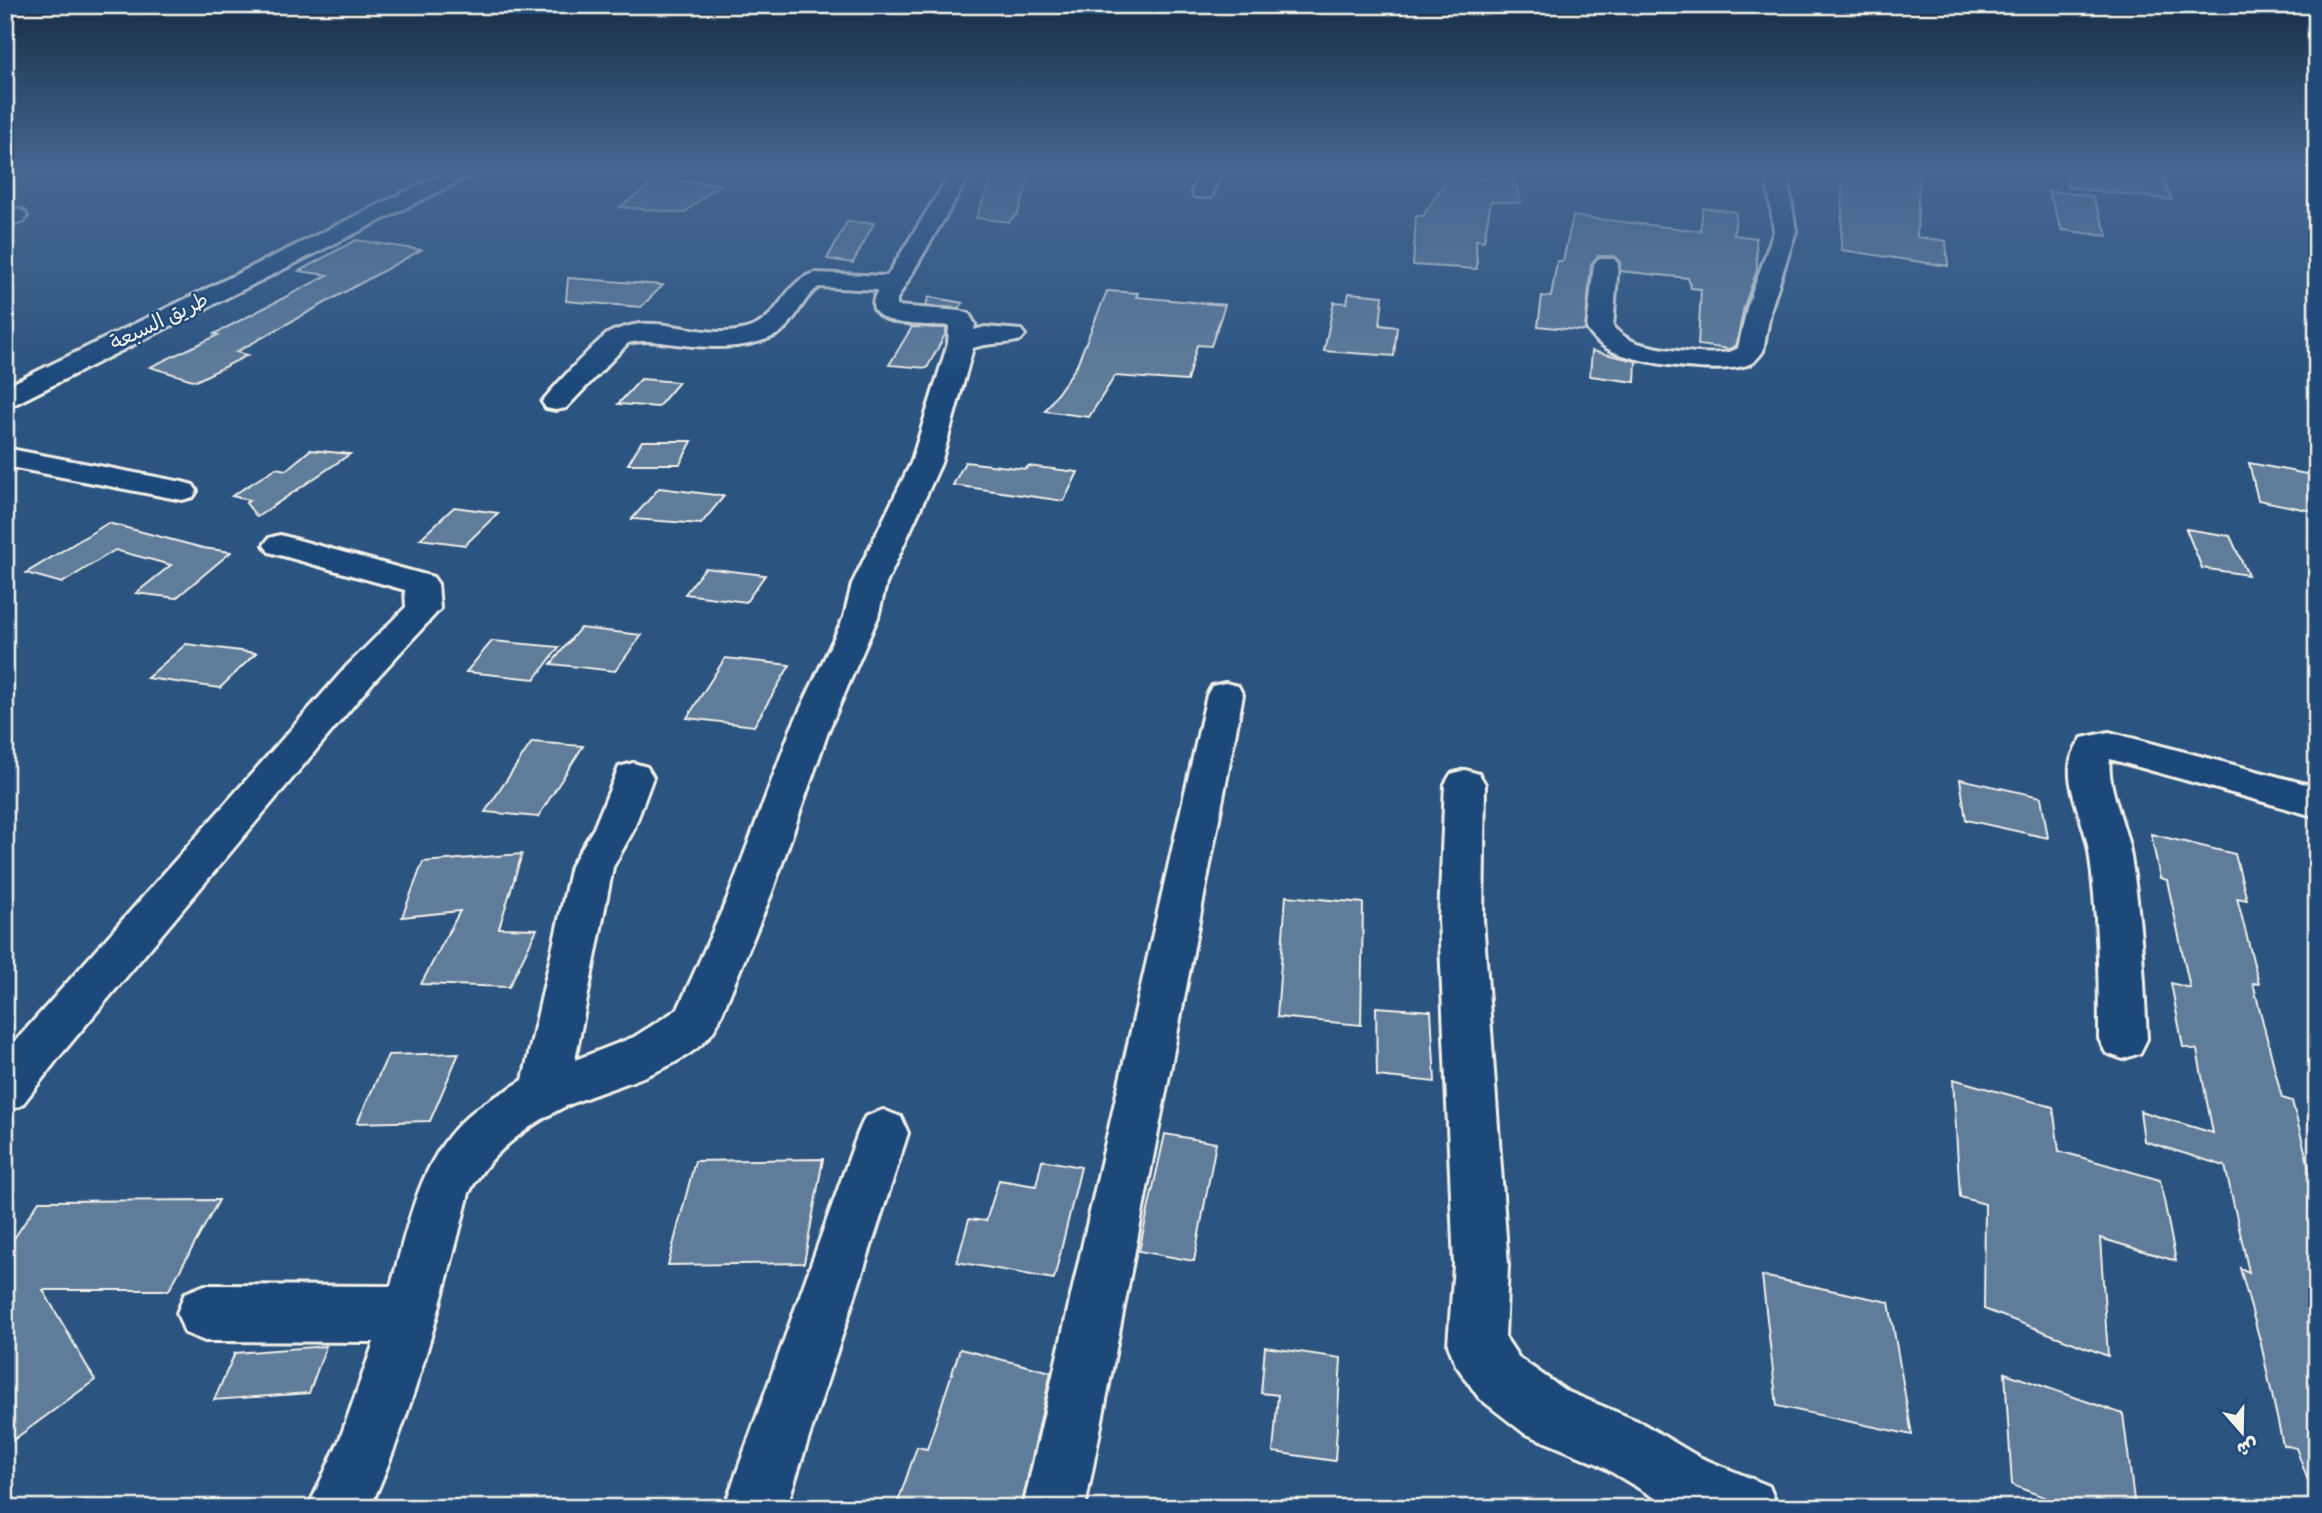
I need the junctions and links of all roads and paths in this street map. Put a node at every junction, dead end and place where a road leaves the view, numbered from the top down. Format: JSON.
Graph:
{"nodes":[{"id":1,"x":320,"y":242,"type":"edge"},
{"id":2,"x":920,"y":242,"type":"edge"},
{"id":3,"x":1781,"y":242,"type":"edge"},
{"id":4,"x":1606,"y":264,"type":"dead end"},
{"id":5,"x":894,"y":284,"type":"junction"},
{"id":6,"x":1012,"y":335,"type":"dead end"},
{"id":7,"x":961,"y":343,"type":"junction"},
{"id":8,"x":8,"y":395,"type":"edge"},
{"id":9,"x":556,"y":402,"type":"dead end"},
{"id":10,"x":5,"y":457,"type":"edge"},
{"id":11,"x":182,"y":491,"type":"dead end"},
{"id":12,"x":280,"y":545,"type":"dead end"},
{"id":13,"x":1225,"y":695,"type":"dead end"},
{"id":14,"x":633,"y":777,"type":"dead end"},
{"id":15,"x":1465,"y":784,"type":"dead end"},
{"id":16,"x":2317,"y":802,"type":"edge"},
{"id":17,"x":2123,"y":1039,"type":"dead end"},
{"id":18,"x":5,"y":1090,"type":"edge"},
{"id":19,"x":544,"y":1093,"type":"junction"},
{"id":20,"x":883,"y":1133,"type":"dead end"},
{"id":21,"x":205,"y":1313,"type":"dead end"},
{"id":22,"x":411,"y":1314,"type":"junction"},
{"id":23,"x":339,"y":1508,"type":"edge"},
{"id":24,"x":755,"y":1508,"type":"edge"},
{"id":25,"x":1054,"y":1508,"type":"edge"},
{"id":26,"x":1747,"y":1508,"type":"edge"}],
"edges":[{"from":1,"to":8,"type":"street","name":"طريق السبعة"},
{"from":2,"to":5,"type":"street"},
{"from":3,"to":4,"type":"street"},
{"from":5,"to":7,"type":"street"},
{"from":5,"to":9,"type":"street"},
{"from":6,"to":7,"type":"street"},
{"from":7,"to":19,"type":"street"},
{"from":10,"to":11,"type":"street"},
{"from":12,"to":18,"type":"street"},
{"from":13,"to":25,"type":"street"},
{"from":14,"to":19,"type":"street"},
{"from":15,"to":26,"type":"street"},
{"from":16,"to":17,"type":"street"},
{"from":19,"to":22,"type":"street"},
{"from":20,"to":24,"type":"street"},
{"from":21,"to":22,"type":"street"},
{"from":22,"to":23,"type":"street"}]}
